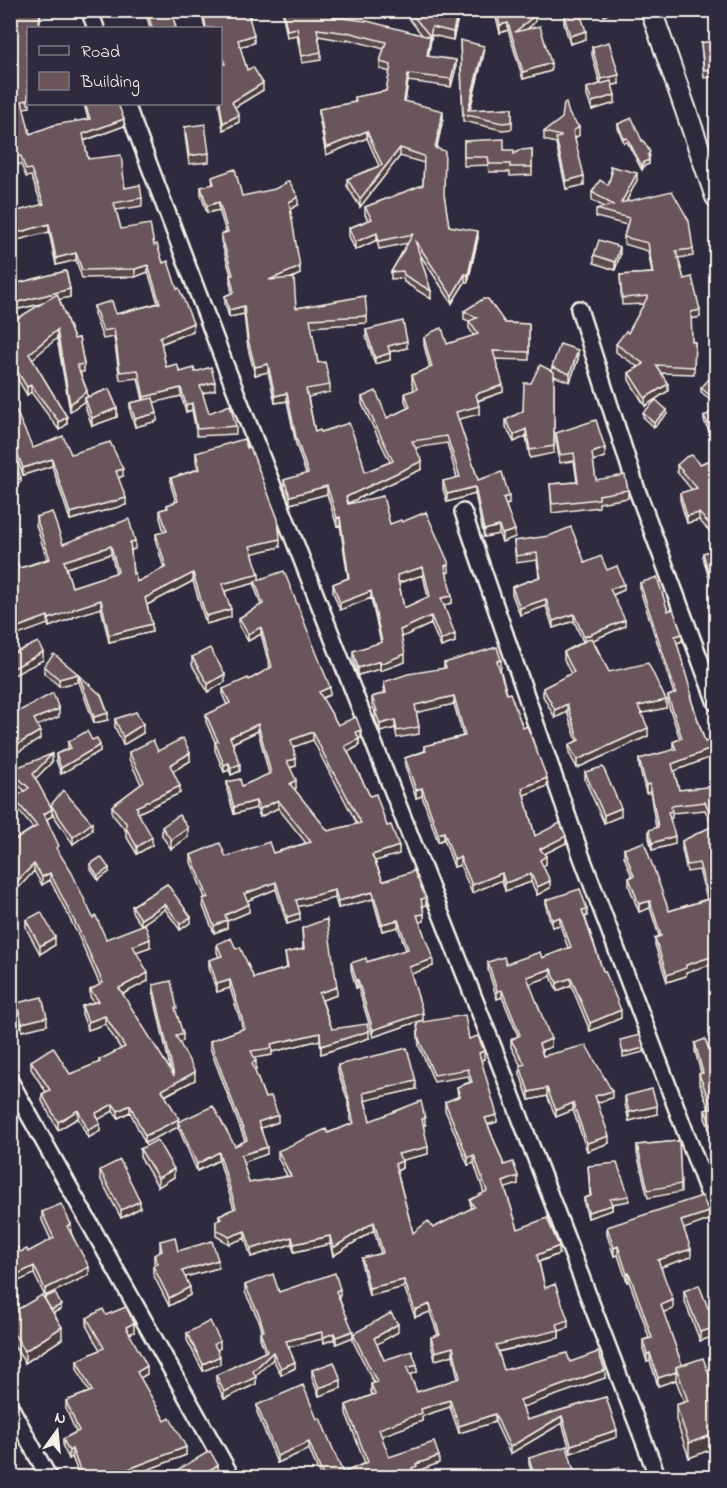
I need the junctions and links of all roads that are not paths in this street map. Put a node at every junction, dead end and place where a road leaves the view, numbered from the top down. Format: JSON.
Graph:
{"nodes":[{"id":1,"x":89,"y":10,"type":"edge"},
{"id":2,"x":651,"y":10,"type":"edge"},
{"id":3,"x":96,"y":27,"type":"edge"},
{"id":4,"x":126,"y":105,"type":"edge"},
{"id":5,"x":717,"y":196,"type":"edge"},
{"id":6,"x":579,"y":309,"type":"dead end"},
{"id":7,"x":463,"y":512,"type":"dead end"},
{"id":8,"x":717,"y":703,"type":"edge"},
{"id":9,"x":10,"y":1082,"type":"edge"},
{"id":10,"x":717,"y":1213,"type":"edge"},
{"id":11,"x":10,"y":1406,"type":"edge"},
{"id":12,"x":49,"y":1478,"type":"edge"},
{"id":13,"x":232,"y":1478,"type":"edge"},
{"id":14,"x":658,"y":1478,"type":"edge"}],
"edges":[{"from":1,"to":3,"type":"street"},
{"from":2,"to":5,"type":"street"},
{"from":4,"to":14,"type":"street"},
{"from":6,"to":8,"type":"street"},
{"from":7,"to":10,"type":"street"},
{"from":9,"to":13,"type":"street"},
{"from":11,"to":12,"type":"street"}]}
